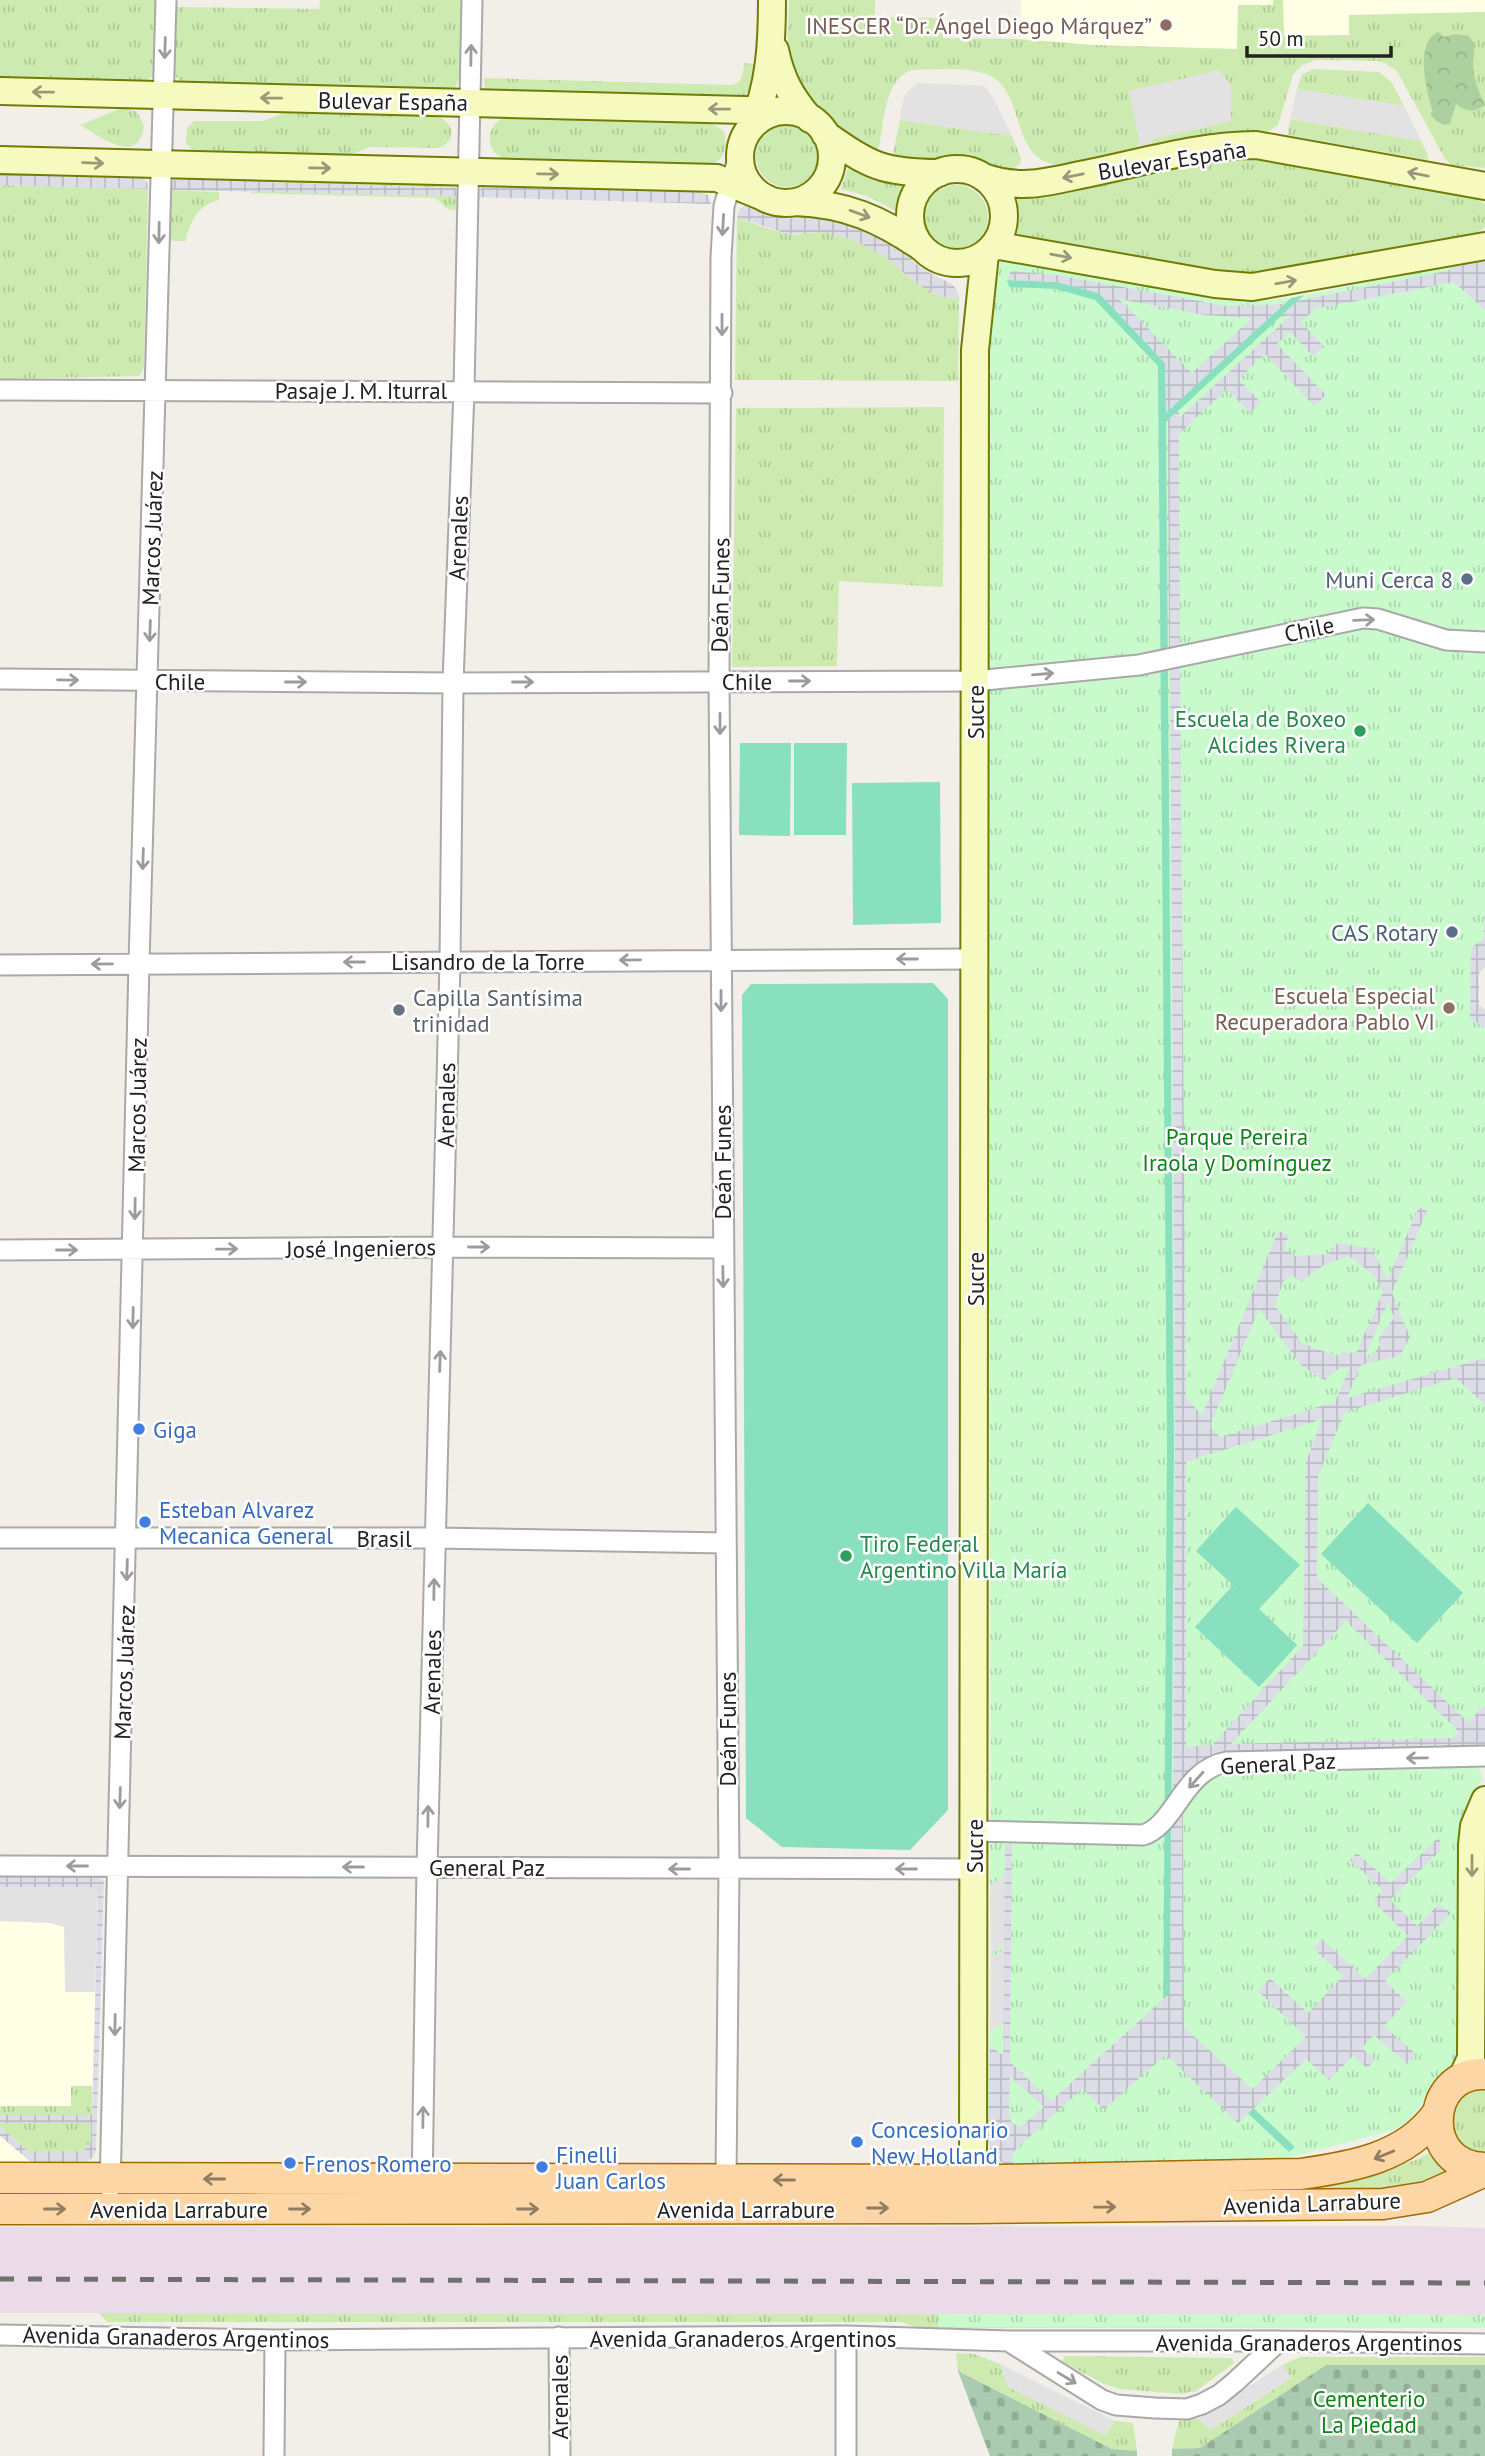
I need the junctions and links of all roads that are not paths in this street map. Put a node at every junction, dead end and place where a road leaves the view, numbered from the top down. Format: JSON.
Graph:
{"nodes":[{"id":1,"x":166,"y":0,"type":"edge"},
{"id":2,"x":472,"y":0,"type":"edge"},
{"id":3,"x":772,"y":0,"type":"edge"},
{"id":4,"x":772,"y":28,"type":"junction"},
{"id":5,"x":0,"y":91,"type":"edge"},
{"id":6,"x":163,"y":95,"type":"junction"},
{"id":7,"x":470,"y":103,"type":"junction"},
{"id":8,"x":808,"y":121,"type":"junction"},
{"id":9,"x":750,"y":129,"type":"junction"},
{"id":10,"x":0,"y":160,"type":"edge"},
{"id":11,"x":161,"y":164,"type":"junction"},
{"id":12,"x":468,"y":172,"type":"junction"},
{"id":13,"x":939,"y":173,"type":"junction"},
{"id":14,"x":983,"y":177,"type":"junction"},
{"id":15,"x":730,"y":182,"type":"junction"},
{"id":16,"x":1485,"y":186,"type":"edge"},
{"id":17,"x":780,"y":201,"type":"junction"},
{"id":18,"x":1485,"y":246,"type":"edge"},
{"id":19,"x":921,"y":247,"type":"junction"},
{"id":20,"x":989,"y":249,"type":"junction"},
{"id":21,"x":947,"y":262,"type":"junction"},
{"id":22,"x":975,"y":350,"type":"junction"},
{"id":23,"x":156,"y":389,"type":"junction"},
{"id":24,"x":0,"y":390,"type":"edge"},
{"id":25,"x":464,"y":390,"type":"junction"},
{"id":26,"x":722,"y":393,"type":"junction"},
{"id":27,"x":1485,"y":642,"type":"edge"},
{"id":28,"x":0,"y":680,"type":"edge"},
{"id":29,"x":148,"y":681,"type":"junction"},
{"id":30,"x":719,"y":681,"type":"junction"},
{"id":31,"x":975,"y":681,"type":"junction"},
{"id":32,"x":453,"y":683,"type":"junction"},
{"id":33,"x":721,"y":959,"type":"junction"},
{"id":34,"x":975,"y":959,"type":"junction"},
{"id":35,"x":450,"y":962,"type":"junction"},
{"id":36,"x":139,"y":963,"type":"junction"},
{"id":37,"x":0,"y":965,"type":"edge"},
{"id":38,"x":443,"y":1247,"type":"junction"},
{"id":39,"x":723,"y":1248,"type":"junction"},
{"id":40,"x":0,"y":1250,"type":"edge"},
{"id":41,"x":134,"y":1250,"type":"junction"},
{"id":42,"x":127,"y":1537,"type":"junction"},
{"id":43,"x":0,"y":1538,"type":"edge"},
{"id":44,"x":435,"y":1538,"type":"junction"},
{"id":45,"x":726,"y":1543,"type":"junction"},
{"id":46,"x":1485,"y":1756,"type":"edge"},
{"id":47,"x":1485,"y":1800,"type":"edge"},
{"id":48,"x":974,"y":1831,"type":"junction"},
{"id":49,"x":0,"y":1866,"type":"edge"},
{"id":50,"x":119,"y":1866,"type":"junction"},
{"id":51,"x":427,"y":1867,"type":"junction"},
{"id":52,"x":729,"y":1869,"type":"junction"},
{"id":53,"x":974,"y":1869,"type":"junction"},
{"id":54,"x":1473,"y":2077,"type":"edge"},
{"id":55,"x":1437,"y":2114,"type":"junction"},
{"id":56,"x":1485,"y":2170,"type":"edge"},
{"id":57,"x":0,"y":2178,"type":"edge"},
{"id":58,"x":110,"y":2179,"type":"junction"},
{"id":59,"x":422,"y":2179,"type":"junction"},
{"id":60,"x":726,"y":2180,"type":"junction"},
{"id":61,"x":974,"y":2194,"type":"junction"},
{"id":62,"x":0,"y":2209,"type":"edge"},
{"id":63,"x":110,"y":2210,"type":"junction"},
{"id":64,"x":422,"y":2210,"type":"junction"},
{"id":65,"x":0,"y":2335,"type":"edge"},
{"id":66,"x":846,"y":2336,"type":"junction"},
{"id":67,"x":559,"y":2337,"type":"junction"},
{"id":68,"x":275,"y":2340,"type":"junction"},
{"id":69,"x":1009,"y":2341,"type":"junction"},
{"id":70,"x":1279,"y":2341,"type":"junction"},
{"id":71,"x":1485,"y":2344,"type":"edge"},
{"id":72,"x":274,"y":2456,"type":"edge"},
{"id":73,"x":559,"y":2456,"type":"edge"},
{"id":74,"x":846,"y":2456,"type":"edge"}],
"edges":[{"from":1,"to":6,"type":"street","name":"Marcos Juárez","one_way":true},
{"from":7,"to":2,"type":"street","name":"Arenales","one_way":true},
{"from":3,"to":4,"type":"main road","name":"Deán Funes"},
{"from":4,"to":8,"type":"main road","name":"Deán Funes"},
{"from":4,"to":9,"type":"main road","name":"Deán Funes"},
{"from":6,"to":5,"type":"main road","name":"Bulevar España","one_way":true},
{"from":7,"to":6,"type":"main road","name":"Bulevar España","one_way":true},
{"from":6,"to":11,"type":"street","name":"Marcos Juárez"},
{"from":9,"to":7,"type":"main road","name":"Bulevar España","one_way":true},
{"from":7,"to":12,"type":"street","name":"Arenales"},
{"from":8,"to":9,"type":"main road","name":"Bulevar España"},
{"from":8,"to":13,"type":"main road"},
{"from":8,"to":17,"type":"main road"},
{"from":9,"to":15,"type":"street","name":"Deán Funes"},
{"from":9,"to":17,"type":"main road"},
{"from":10,"to":11,"type":"main road","one_way":true},
{"from":11,"to":12,"type":"main road","one_way":true},
{"from":11,"to":23,"type":"street","name":"Marcos Juárez","one_way":true},
{"from":12,"to":15,"type":"main road","one_way":true},
{"from":12,"to":25,"type":"street","name":"Arenales"},
{"from":13,"to":14,"type":"main road"},
{"from":13,"to":19,"type":"main road"},
{"from":16,"to":14,"type":"main road","name":"Bulevar España","one_way":true},
{"from":14,"to":20,"type":"main road"},
{"from":15,"to":17,"type":"main road"},
{"from":15,"to":26,"type":"street","name":"Deán Funes","one_way":true},
{"from":17,"to":19,"type":"main road","one_way":true},
{"from":20,"to":18,"type":"main road","one_way":true},
{"from":19,"to":21,"type":"main road"},
{"from":20,"to":21,"type":"main road"},
{"from":20,"to":22,"type":"main road","name":"Sucre"},
{"from":21,"to":22,"type":"main road","name":"Sucre"},
{"from":22,"to":31,"type":"main road","name":"Sucre"},
{"from":23,"to":24,"type":"street","name":"Pasaje J. M. Iturral"},
{"from":23,"to":25,"type":"street","name":"Pasaje J. M. Iturral"},
{"from":23,"to":29,"type":"street","name":"Marcos Juárez","one_way":true},
{"from":25,"to":26,"type":"street","name":"Pasaje J. M. Iturral"},
{"from":25,"to":32,"type":"street","name":"Arenales"},
{"from":26,"to":30,"type":"street","name":"Deán Funes"},
{"from":31,"to":27,"type":"street","name":"Chile","one_way":true},
{"from":28,"to":29,"type":"street","name":"Chile","one_way":true},
{"from":29,"to":32,"type":"street","name":"Chile","one_way":true},
{"from":29,"to":36,"type":"street","name":"Marcos Juárez","one_way":true},
{"from":30,"to":31,"type":"street","name":"Chile","one_way":true},
{"from":32,"to":30,"type":"street","name":"Chile","one_way":true},
{"from":30,"to":33,"type":"street","name":"Deán Funes","one_way":true},
{"from":31,"to":34,"type":"main road","name":"Sucre"},
{"from":32,"to":35,"type":"street","name":"Arenales"},
{"from":34,"to":33,"type":"street","name":"Lisandro de la Torre","one_way":true},
{"from":33,"to":35,"type":"street","name":"Lisandro de la Torre","one_way":true},
{"from":33,"to":39,"type":"street","name":"Deán Funes","one_way":true},
{"from":34,"to":48,"type":"main road","name":"Sucre"},
{"from":35,"to":36,"type":"street","name":"Lisandro de la Torre","one_way":true},
{"from":35,"to":38,"type":"street","name":"Arenales"},
{"from":36,"to":37,"type":"street","name":"Lisandro de la Torre","one_way":true},
{"from":36,"to":41,"type":"street","name":"Marcos Juárez","one_way":true},
{"from":38,"to":39,"type":"street","name":"José Ingenieros","one_way":true},
{"from":41,"to":38,"type":"street","name":"José Ingenieros","one_way":true},
{"from":44,"to":38,"type":"street","name":"Arenales","one_way":true},
{"from":39,"to":45,"type":"street","name":"Deán Funes","one_way":true},
{"from":40,"to":41,"type":"street","name":"José Ingenieros","one_way":true},
{"from":41,"to":42,"type":"street","name":"Marcos Juárez","one_way":true},
{"from":42,"to":43,"type":"street","name":"Brasil"},
{"from":42,"to":44,"type":"street","name":"Brasil"},
{"from":42,"to":50,"type":"street","name":"Marcos Juárez","one_way":true},
{"from":44,"to":45,"type":"street","name":"Brasil"},
{"from":51,"to":44,"type":"street","name":"Arenales","one_way":true},
{"from":45,"to":52,"type":"street","name":"Deán Funes"},
{"from":46,"to":48,"type":"street","name":"General Paz","one_way":true},
{"from":47,"to":54,"type":"main road","one_way":true},
{"from":48,"to":53,"type":"main road","name":"Sucre"},
{"from":50,"to":49,"type":"street","name":"General Paz","one_way":true},
{"from":51,"to":50,"type":"street","name":"General Paz","one_way":true},
{"from":50,"to":58,"type":"street","name":"Marcos Juárez","one_way":true},
{"from":52,"to":51,"type":"street","name":"General Paz","one_way":true},
{"from":59,"to":51,"type":"street","name":"Arenales","one_way":true},
{"from":53,"to":52,"type":"street","name":"General Paz","one_way":true},
{"from":52,"to":60,"type":"street","name":"Deán Funes"},
{"from":53,"to":61,"type":"main road","name":"Sucre"},
{"from":54,"to":55,"type":"main road","name":"Avenida Larrabure"},
{"from":55,"to":56,"type":"main road"},
{"from":55,"to":61,"type":"main road","name":"Avenida Larrabure","one_way":true},
{"from":61,"to":56,"type":"main road","name":"Avenida Larrabure","one_way":true},
{"from":57,"to":58,"type":"main road","name":"Avenida Larrabure"},
{"from":59,"to":58,"type":"main road","name":"Avenida Larrabure","one_way":true},
{"from":58,"to":63,"type":"street","name":"Marcos Juárez"},
{"from":59,"to":60,"type":"main road","name":"Avenida Larrabure"},
{"from":59,"to":64,"type":"street","name":"Arenales"},
{"from":61,"to":60,"type":"main road","name":"Avenida Larrabure","one_way":true},
{"from":64,"to":61,"type":"main road","name":"Avenida Larrabure","one_way":true},
{"from":62,"to":63,"type":"main road","name":"Avenida Larrabure","one_way":true},
{"from":63,"to":64,"type":"main road","name":"Avenida Larrabure","one_way":true},
{"from":65,"to":68,"type":"street","name":"Avenida Granaderos Argentinos"},
{"from":66,"to":67,"type":"street","name":"Avenida Granaderos Argentinos"},
{"from":66,"to":69,"type":"street","name":"Avenida Granaderos Argentinos"},
{"from":66,"to":74,"type":"street"},
{"from":67,"to":68,"type":"street","name":"Avenida Granaderos Argentinos"},
{"from":67,"to":73,"type":"street","name":"Arenales"},
{"from":68,"to":72,"type":"street"},
{"from":69,"to":70,"type":"street","name":"Avenida Granaderos Argentinos"},
{"from":69,"to":70,"type":"street","one_way":true},
{"from":70,"to":71,"type":"street","name":"Avenida Granaderos Argentinos"}]}
